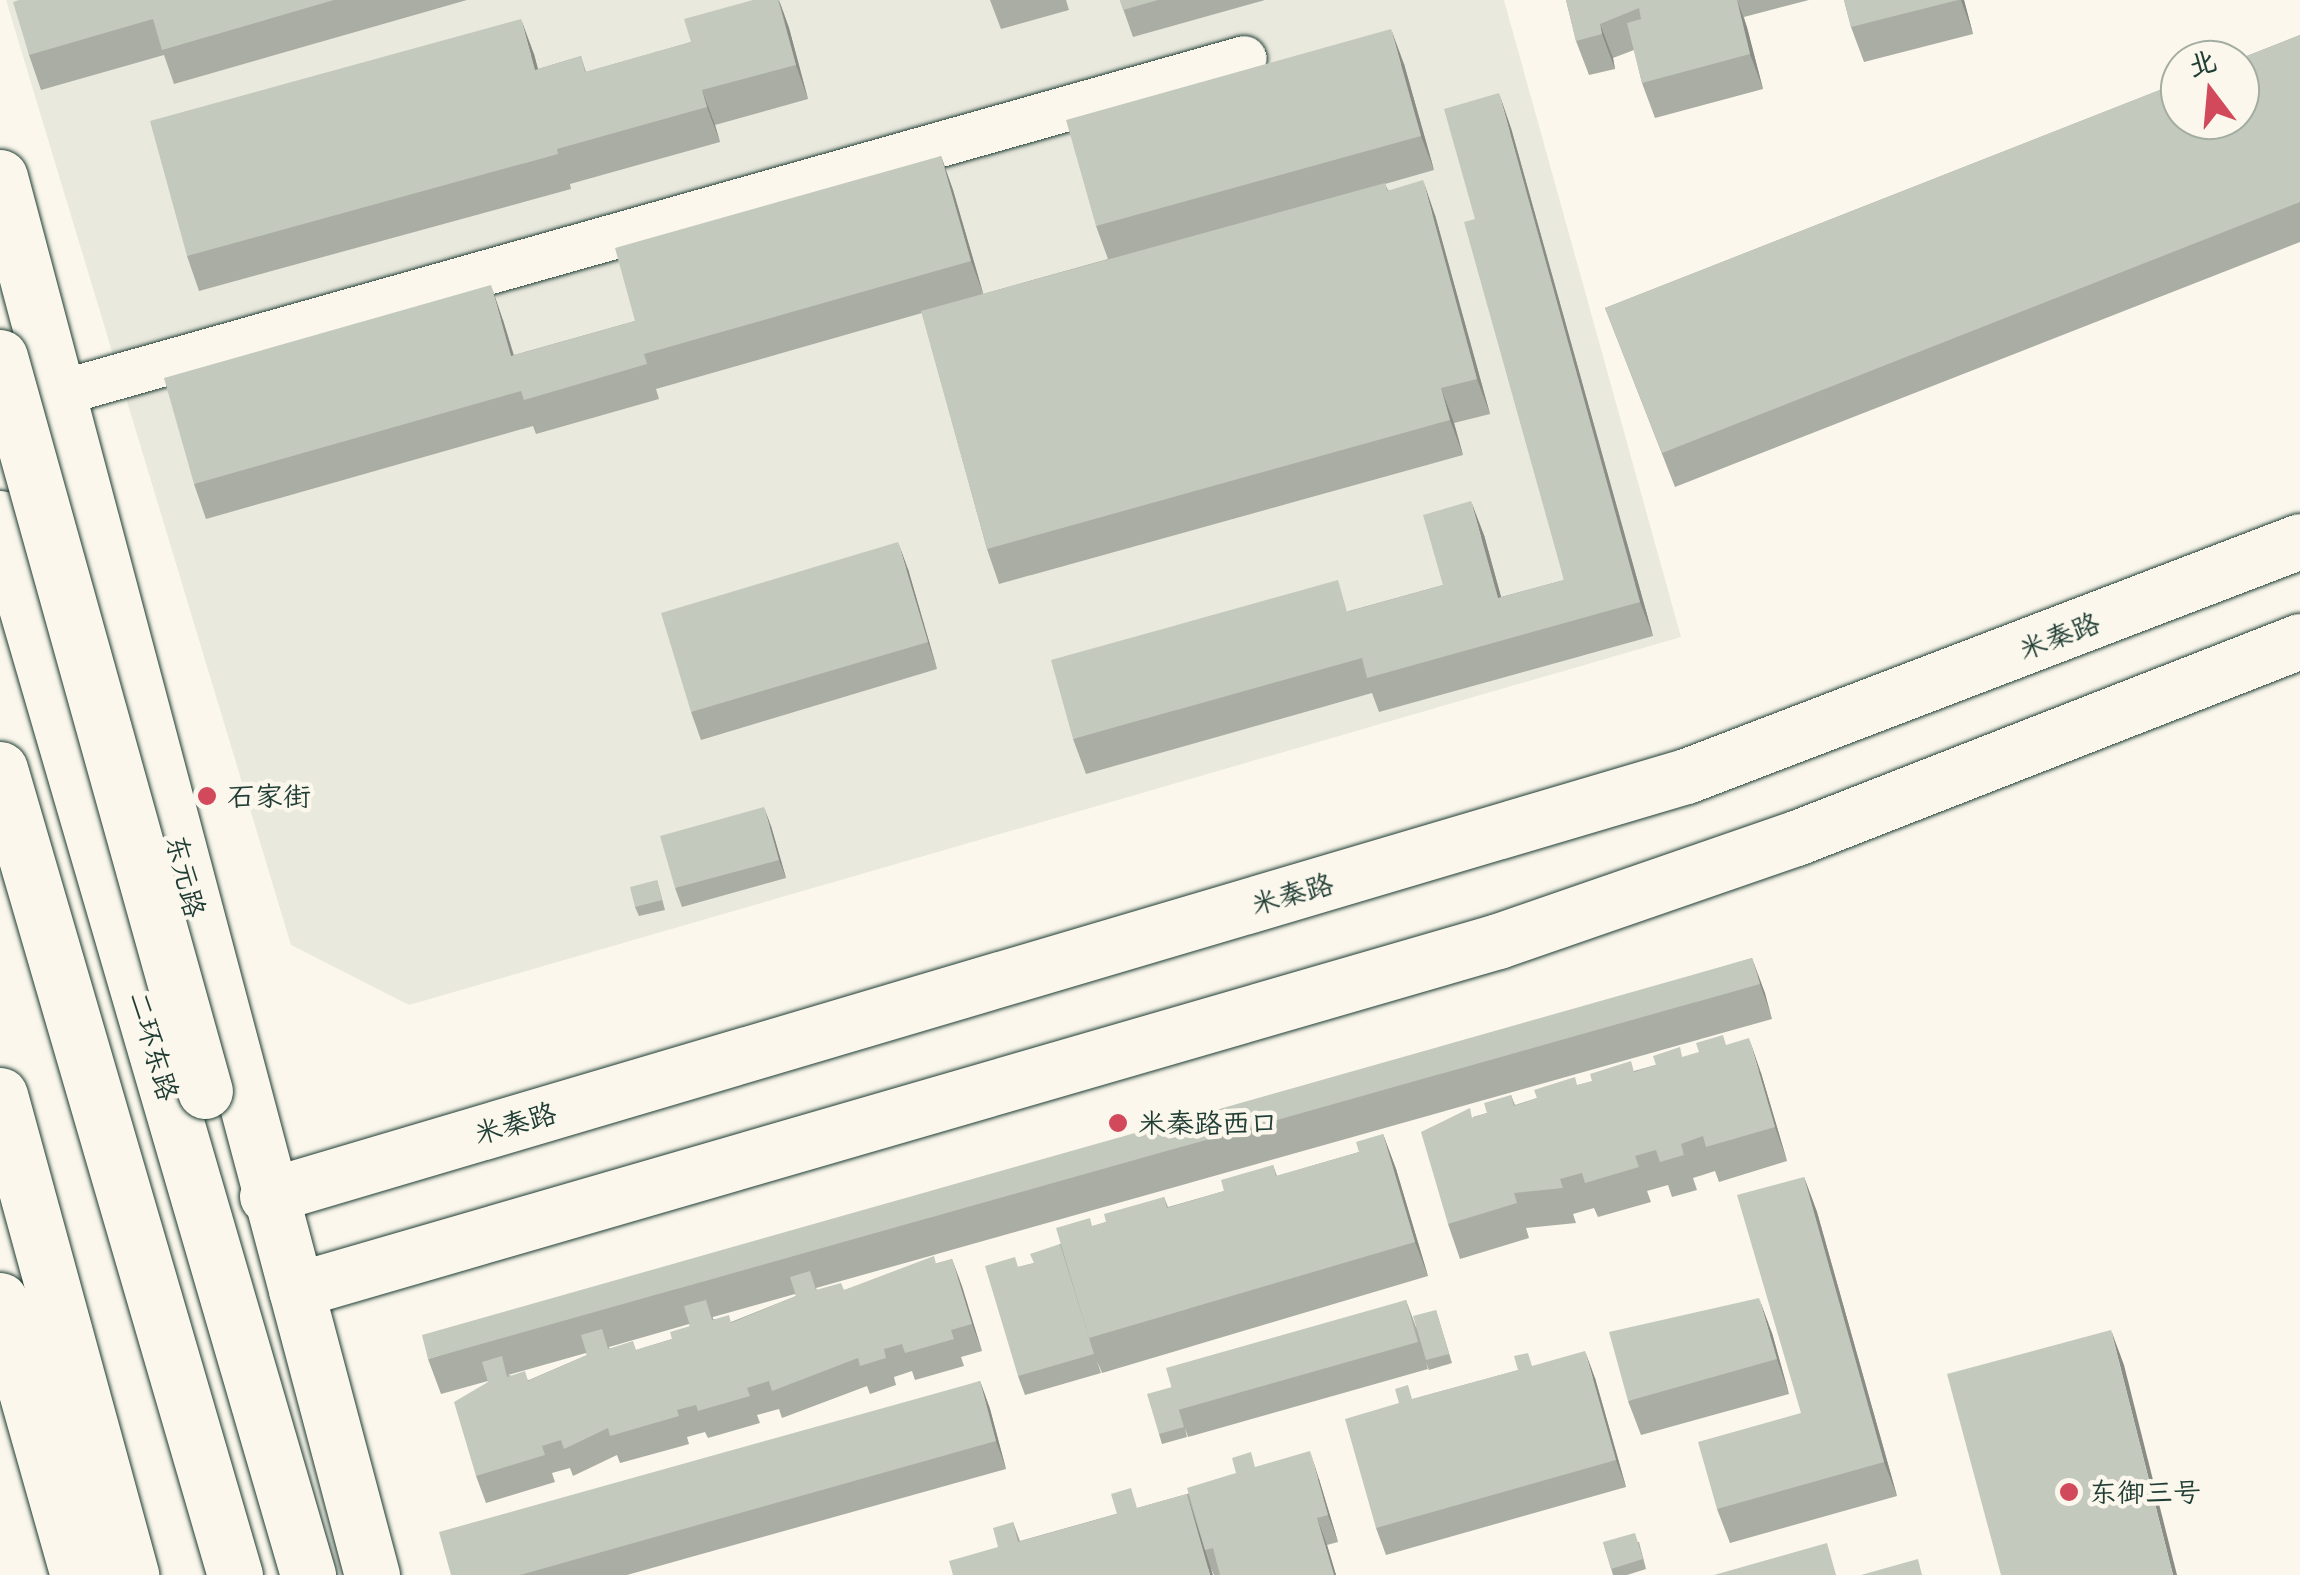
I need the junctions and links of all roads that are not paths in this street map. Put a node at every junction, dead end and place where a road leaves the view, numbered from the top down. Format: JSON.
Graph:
{"nodes":[{"id":1,"x":1244,"y":58,"type":"dead end"},
{"id":2,"x":0,"y":177,"type":"edge"},
{"id":3,"x":0,"y":357,"type":"edge"},
{"id":4,"x":58,"y":393,"type":"junction"},
{"id":5,"x":0,"y":518,"type":"edge"},
{"id":6,"x":2300,"y":541,"type":"edge"},
{"id":7,"x":2300,"y":640,"type":"edge"},
{"id":8,"x":0,"y":769,"type":"edge"},
{"id":9,"x":0,"y":1094,"type":"edge"},
{"id":10,"x":267,"y":1196,"type":"junction"},
{"id":11,"x":296,"y":1290,"type":"junction"},
{"id":12,"x":0,"y":1300,"type":"edge"},
{"id":13,"x":16,"y":1424,"type":"edge"},
{"id":14,"x":78,"y":1575,"type":"edge"},
{"id":15,"x":131,"y":1575,"type":"edge"},
{"id":16,"x":235,"y":1575,"type":"edge"},
{"id":17,"x":308,"y":1575,"type":"edge"},
{"id":18,"x":343,"y":1575,"type":"edge"},
{"id":19,"x":372,"y":1575,"type":"edge"}],
"edges":[{"from":1,"to":4,"type":"street"},
{"from":2,"to":4,"type":"main road","name":"东元路"},
{"from":3,"to":18,"type":"main road","bridge":true},
{"from":4,"to":10,"type":"main road","name":"东元路"},
{"from":5,"to":17,"type":"main road","name":"二环东路"},
{"from":6,"to":10,"type":"main road","name":"米秦路"},
{"from":7,"to":11,"type":"main road"},
{"from":8,"to":16,"type":"main road"},
{"from":9,"to":15,"type":"main road"},
{"from":10,"to":11,"type":"main road","name":"东元路"},
{"from":11,"to":19,"type":"main road","name":"东元路"},
{"from":12,"to":13,"type":"main road"},
{"from":13,"to":14,"type":"main road"}]}
